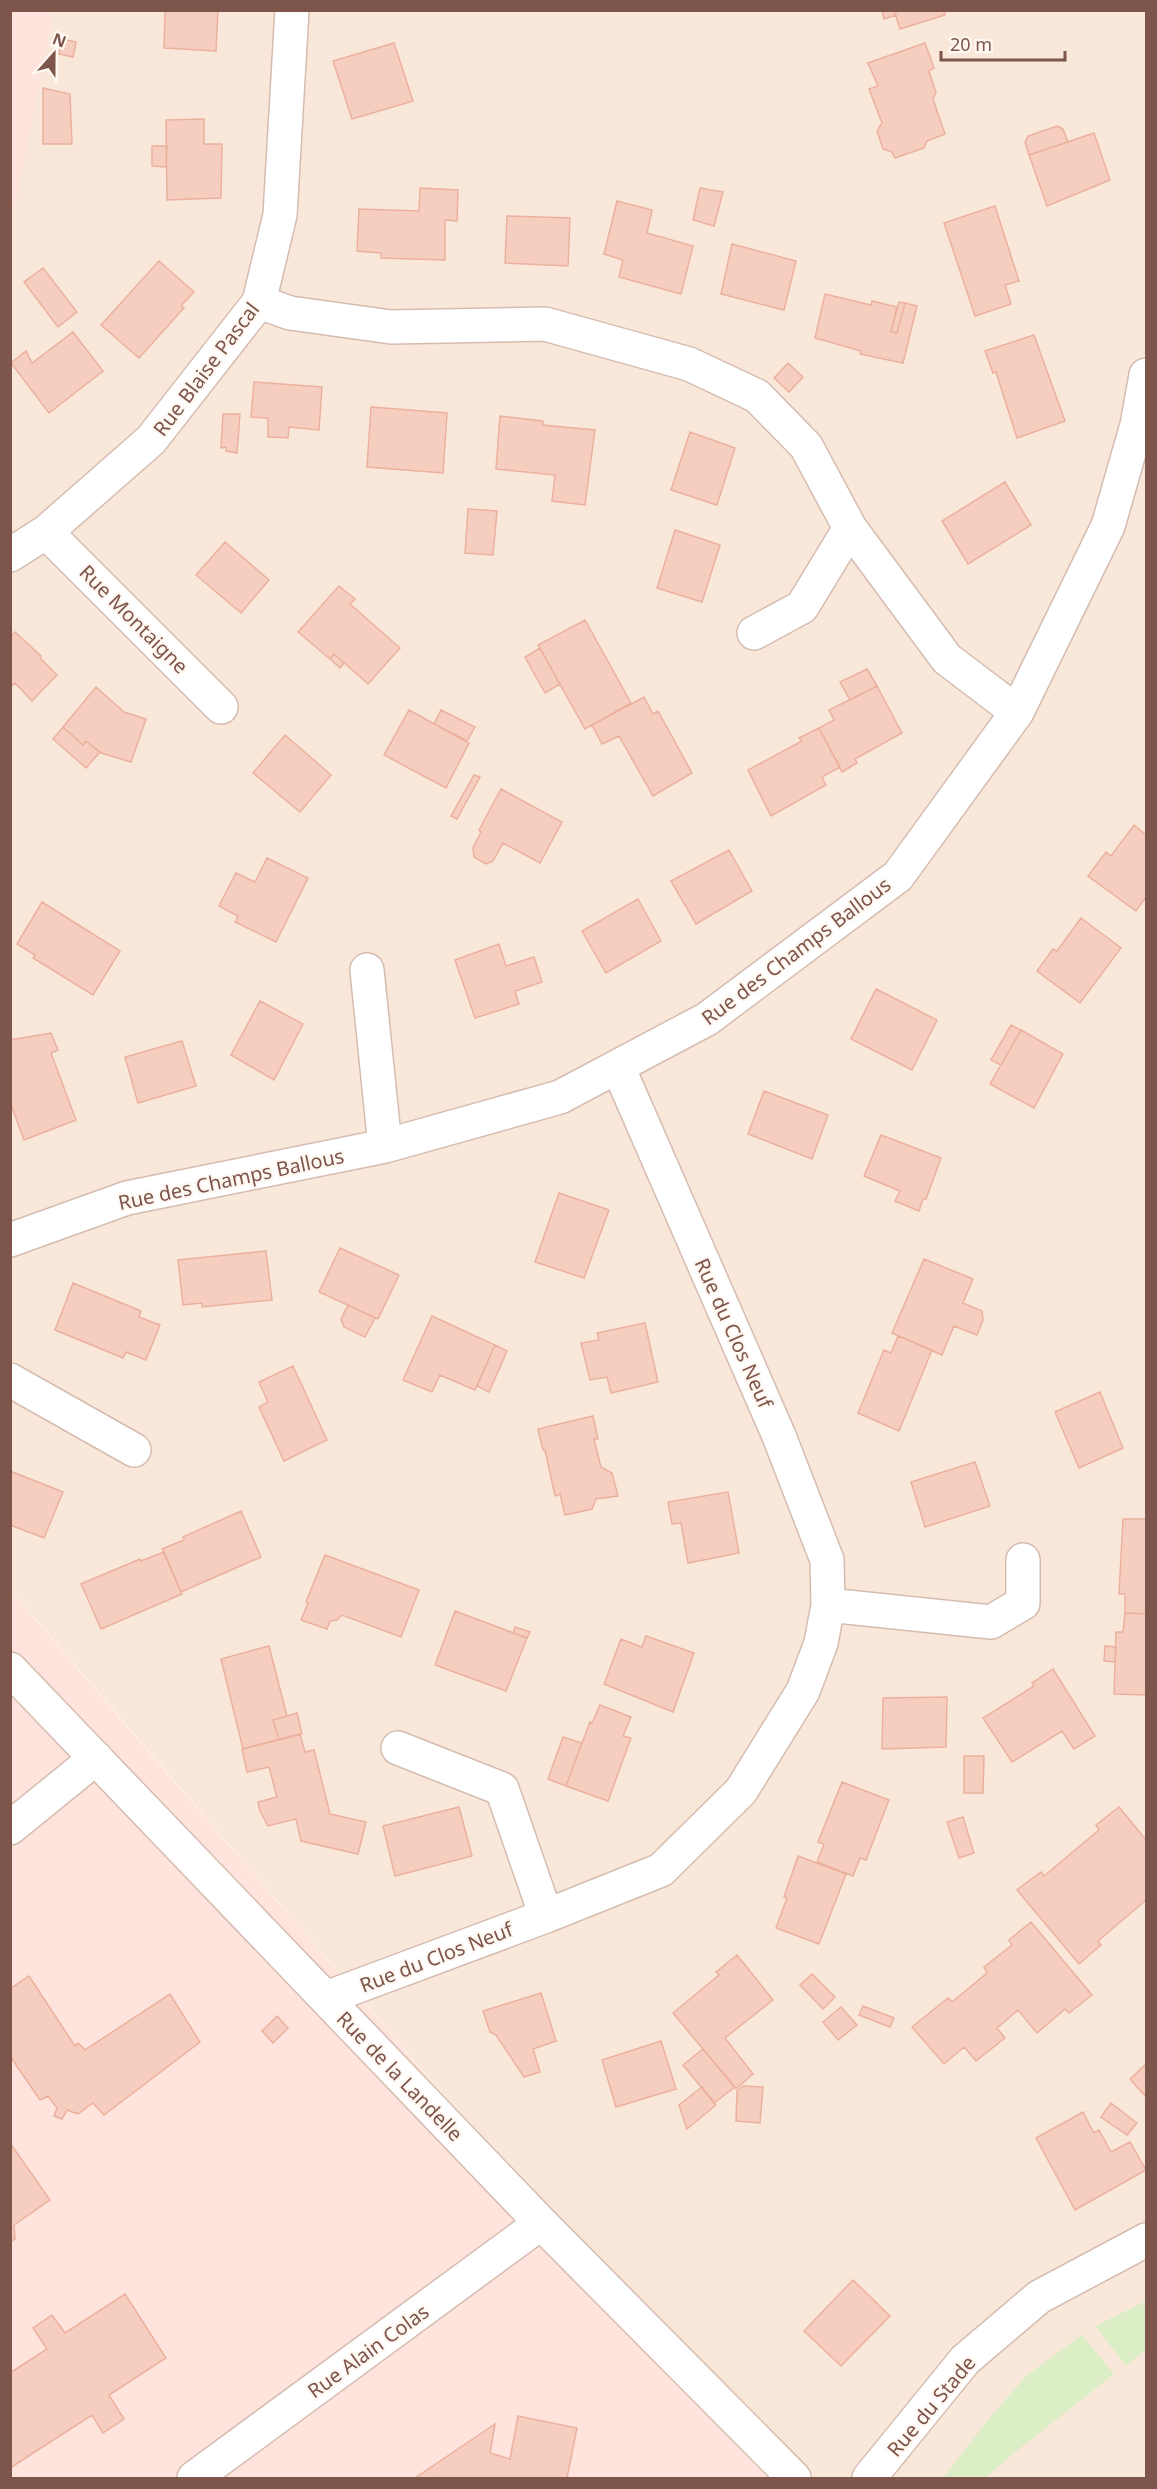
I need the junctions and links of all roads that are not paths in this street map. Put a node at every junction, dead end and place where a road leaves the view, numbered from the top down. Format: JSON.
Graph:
{"nodes":[{"id":1,"x":292,"y":10,"type":"edge"},
{"id":2,"x":259,"y":302,"type":"junction"},
{"id":3,"x":1146,"y":375,"type":"edge"},
{"id":4,"x":1142,"y":426,"type":"edge"},
{"id":5,"x":850,"y":528,"type":"junction"},
{"id":6,"x":46,"y":532,"type":"junction"},
{"id":7,"x":10,"y":555,"type":"edge"},
{"id":8,"x":754,"y":633,"type":"dead end"},
{"id":9,"x":221,"y":707,"type":"dead end"},
{"id":10,"x":1017,"y":712,"type":"junction"},
{"id":11,"x":367,"y":970,"type":"dead end"},
{"id":12,"x":618,"y":1067,"type":"junction"},
{"id":13,"x":385,"y":1146,"type":"junction"},
{"id":14,"x":10,"y":1240,"type":"edge"},
{"id":15,"x":10,"y":1380,"type":"edge"},
{"id":16,"x":134,"y":1450,"type":"dead end"},
{"id":17,"x":1023,"y":1560,"type":"dead end"},
{"id":18,"x":828,"y":1605,"type":"junction"},
{"id":19,"x":10,"y":1670,"type":"edge"},
{"id":20,"x":398,"y":1748,"type":"dead end"},
{"id":21,"x":96,"y":1758,"type":"junction"},
{"id":22,"x":10,"y":1828,"type":"edge"},
{"id":23,"x":546,"y":1916,"type":"junction"},
{"id":24,"x":326,"y":1998,"type":"junction"},
{"id":25,"x":541,"y":2223,"type":"junction"},
{"id":26,"x":1146,"y":2240,"type":"edge"},
{"id":27,"x":194,"y":2478,"type":"edge"},
{"id":28,"x":794,"y":2478,"type":"edge"},
{"id":29,"x":869,"y":2478,"type":"edge"}],
"edges":[{"from":1,"to":2,"type":"street","name":"Rue Blaise Pascal"},
{"from":2,"to":5,"type":"street"},
{"from":2,"to":6,"type":"street","name":"Rue Blaise Pascal"},
{"from":3,"to":4,"type":"street","name":"Rue des Champs Ballous"},
{"from":4,"to":10,"type":"street","name":"Rue des Champs Ballous"},
{"from":5,"to":8,"type":"street"},
{"from":5,"to":10,"type":"street"},
{"from":6,"to":7,"type":"street","name":"Rue Blaise Pascal"},
{"from":6,"to":9,"type":"street","name":"Rue Montaigne"},
{"from":10,"to":12,"type":"street","name":"Rue des Champs Ballous"},
{"from":11,"to":13,"type":"street"},
{"from":12,"to":13,"type":"street","name":"Rue des Champs Ballous"},
{"from":12,"to":18,"type":"street","name":"Rue du Clos Neuf"},
{"from":13,"to":14,"type":"street","name":"Rue des Champs Ballous"},
{"from":15,"to":16,"type":"street"},
{"from":17,"to":18,"type":"street"},
{"from":18,"to":23,"type":"street","name":"Rue du Clos Neuf"},
{"from":19,"to":21,"type":"street","name":"Rue de la Landelle"},
{"from":20,"to":23,"type":"street"},
{"from":21,"to":22,"type":"street"},
{"from":21,"to":24,"type":"street","name":"Rue de la Landelle"},
{"from":23,"to":24,"type":"street","name":"Rue du Clos Neuf"},
{"from":24,"to":25,"type":"street","name":"Rue de la Landelle"},
{"from":25,"to":27,"type":"street","name":"Rue Alain Colas"},
{"from":25,"to":28,"type":"street","name":"Rue de la Landelle"},
{"from":26,"to":29,"type":"street","name":"Rue du Stade"}]}
